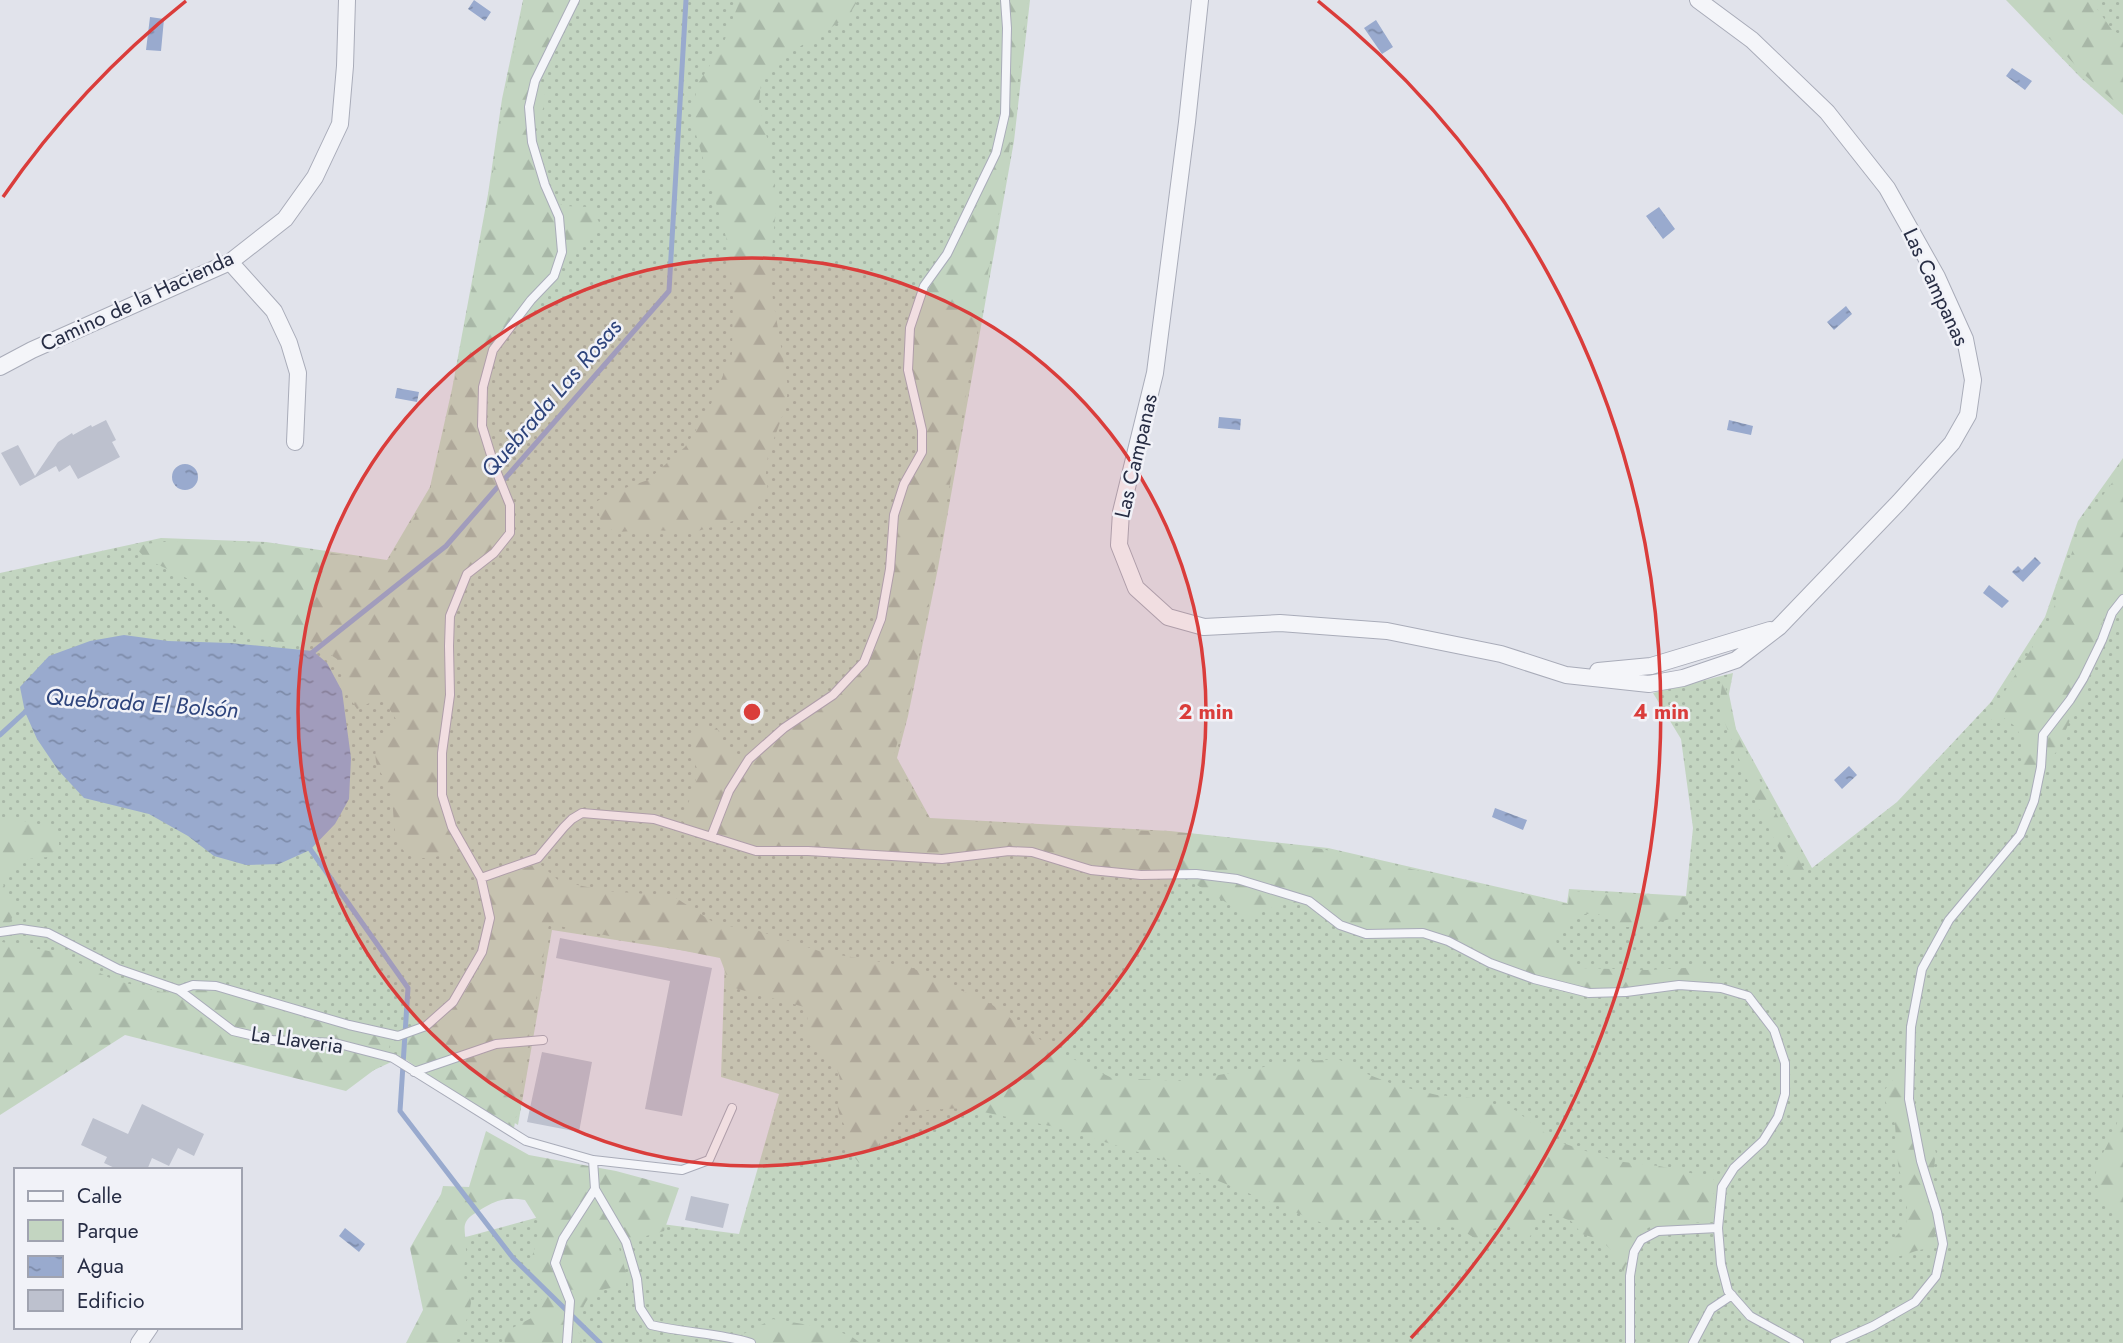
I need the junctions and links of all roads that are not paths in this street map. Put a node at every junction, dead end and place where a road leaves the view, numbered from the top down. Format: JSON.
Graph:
{"nodes":[{"id":1,"x":347,"y":0,"type":"edge"},
{"id":2,"x":575,"y":0,"type":"edge"},
{"id":3,"x":1005,"y":0,"type":"edge"},
{"id":4,"x":1200,"y":0,"type":"edge"},
{"id":5,"x":1698,"y":0,"type":"edge"},
{"id":6,"x":230,"y":262,"type":"junction"},
{"id":7,"x":0,"y":367,"type":"edge"},
{"id":8,"x":295,"y":442,"type":"dead end"},
{"id":9,"x":2123,"y":599,"type":"edge"},
{"id":10,"x":711,"y":837,"type":"junction"},
{"id":11,"x":481,"y":878,"type":"junction"},
{"id":12,"x":0,"y":932,"type":"edge"},
{"id":13,"x":179,"y":990,"type":"junction"},
{"id":14,"x":543,"y":1040,"type":"dead end"},
{"id":15,"x":414,"y":1072,"type":"junction"},
{"id":16,"x":732,"y":1108,"type":"dead end"},
{"id":17,"x":593,"y":1160,"type":"junction"},
{"id":18,"x":594,"y":1189,"type":"junction"},
{"id":19,"x":1718,"y":1228,"type":"junction"},
{"id":20,"x":1732,"y":1295,"type":"junction"},
{"id":21,"x":568,"y":1343,"type":"edge"},
{"id":22,"x":751,"y":1343,"type":"edge"},
{"id":23,"x":1630,"y":1343,"type":"edge"},
{"id":24,"x":1693,"y":1343,"type":"edge"},
{"id":25,"x":1799,"y":1343,"type":"edge"},
{"id":26,"x":1835,"y":1343,"type":"edge"}],
"edges":[{"from":1,"to":6,"type":"street","name":"Camino de la Hacienda"},
{"from":2,"to":11,"type":"lane"},
{"from":3,"to":10,"type":"lane"},
{"from":4,"to":5,"type":"street","name":"Las Campanas"},
{"from":6,"to":7,"type":"street","name":"Camino de la Hacienda"},
{"from":6,"to":8,"type":"street"},
{"from":9,"to":26,"type":"lane"},
{"from":10,"to":11,"type":"lane"},
{"from":10,"to":19,"type":"lane"},
{"from":11,"to":13,"type":"lane"},
{"from":12,"to":13,"type":"lane","name":"La Llaveria"},
{"from":13,"to":15,"type":"lane","name":"La Llaveria"},
{"from":14,"to":15,"type":"lane"},
{"from":15,"to":17,"type":"lane","name":"La Llaveria"},
{"from":16,"to":17,"type":"lane","name":"La Llaveria"},
{"from":17,"to":18,"type":"lane"},
{"from":18,"to":21,"type":"lane"},
{"from":18,"to":22,"type":"lane"},
{"from":19,"to":20,"type":"lane"},
{"from":19,"to":23,"type":"lane"},
{"from":20,"to":24,"type":"lane"},
{"from":20,"to":25,"type":"lane"}]}
